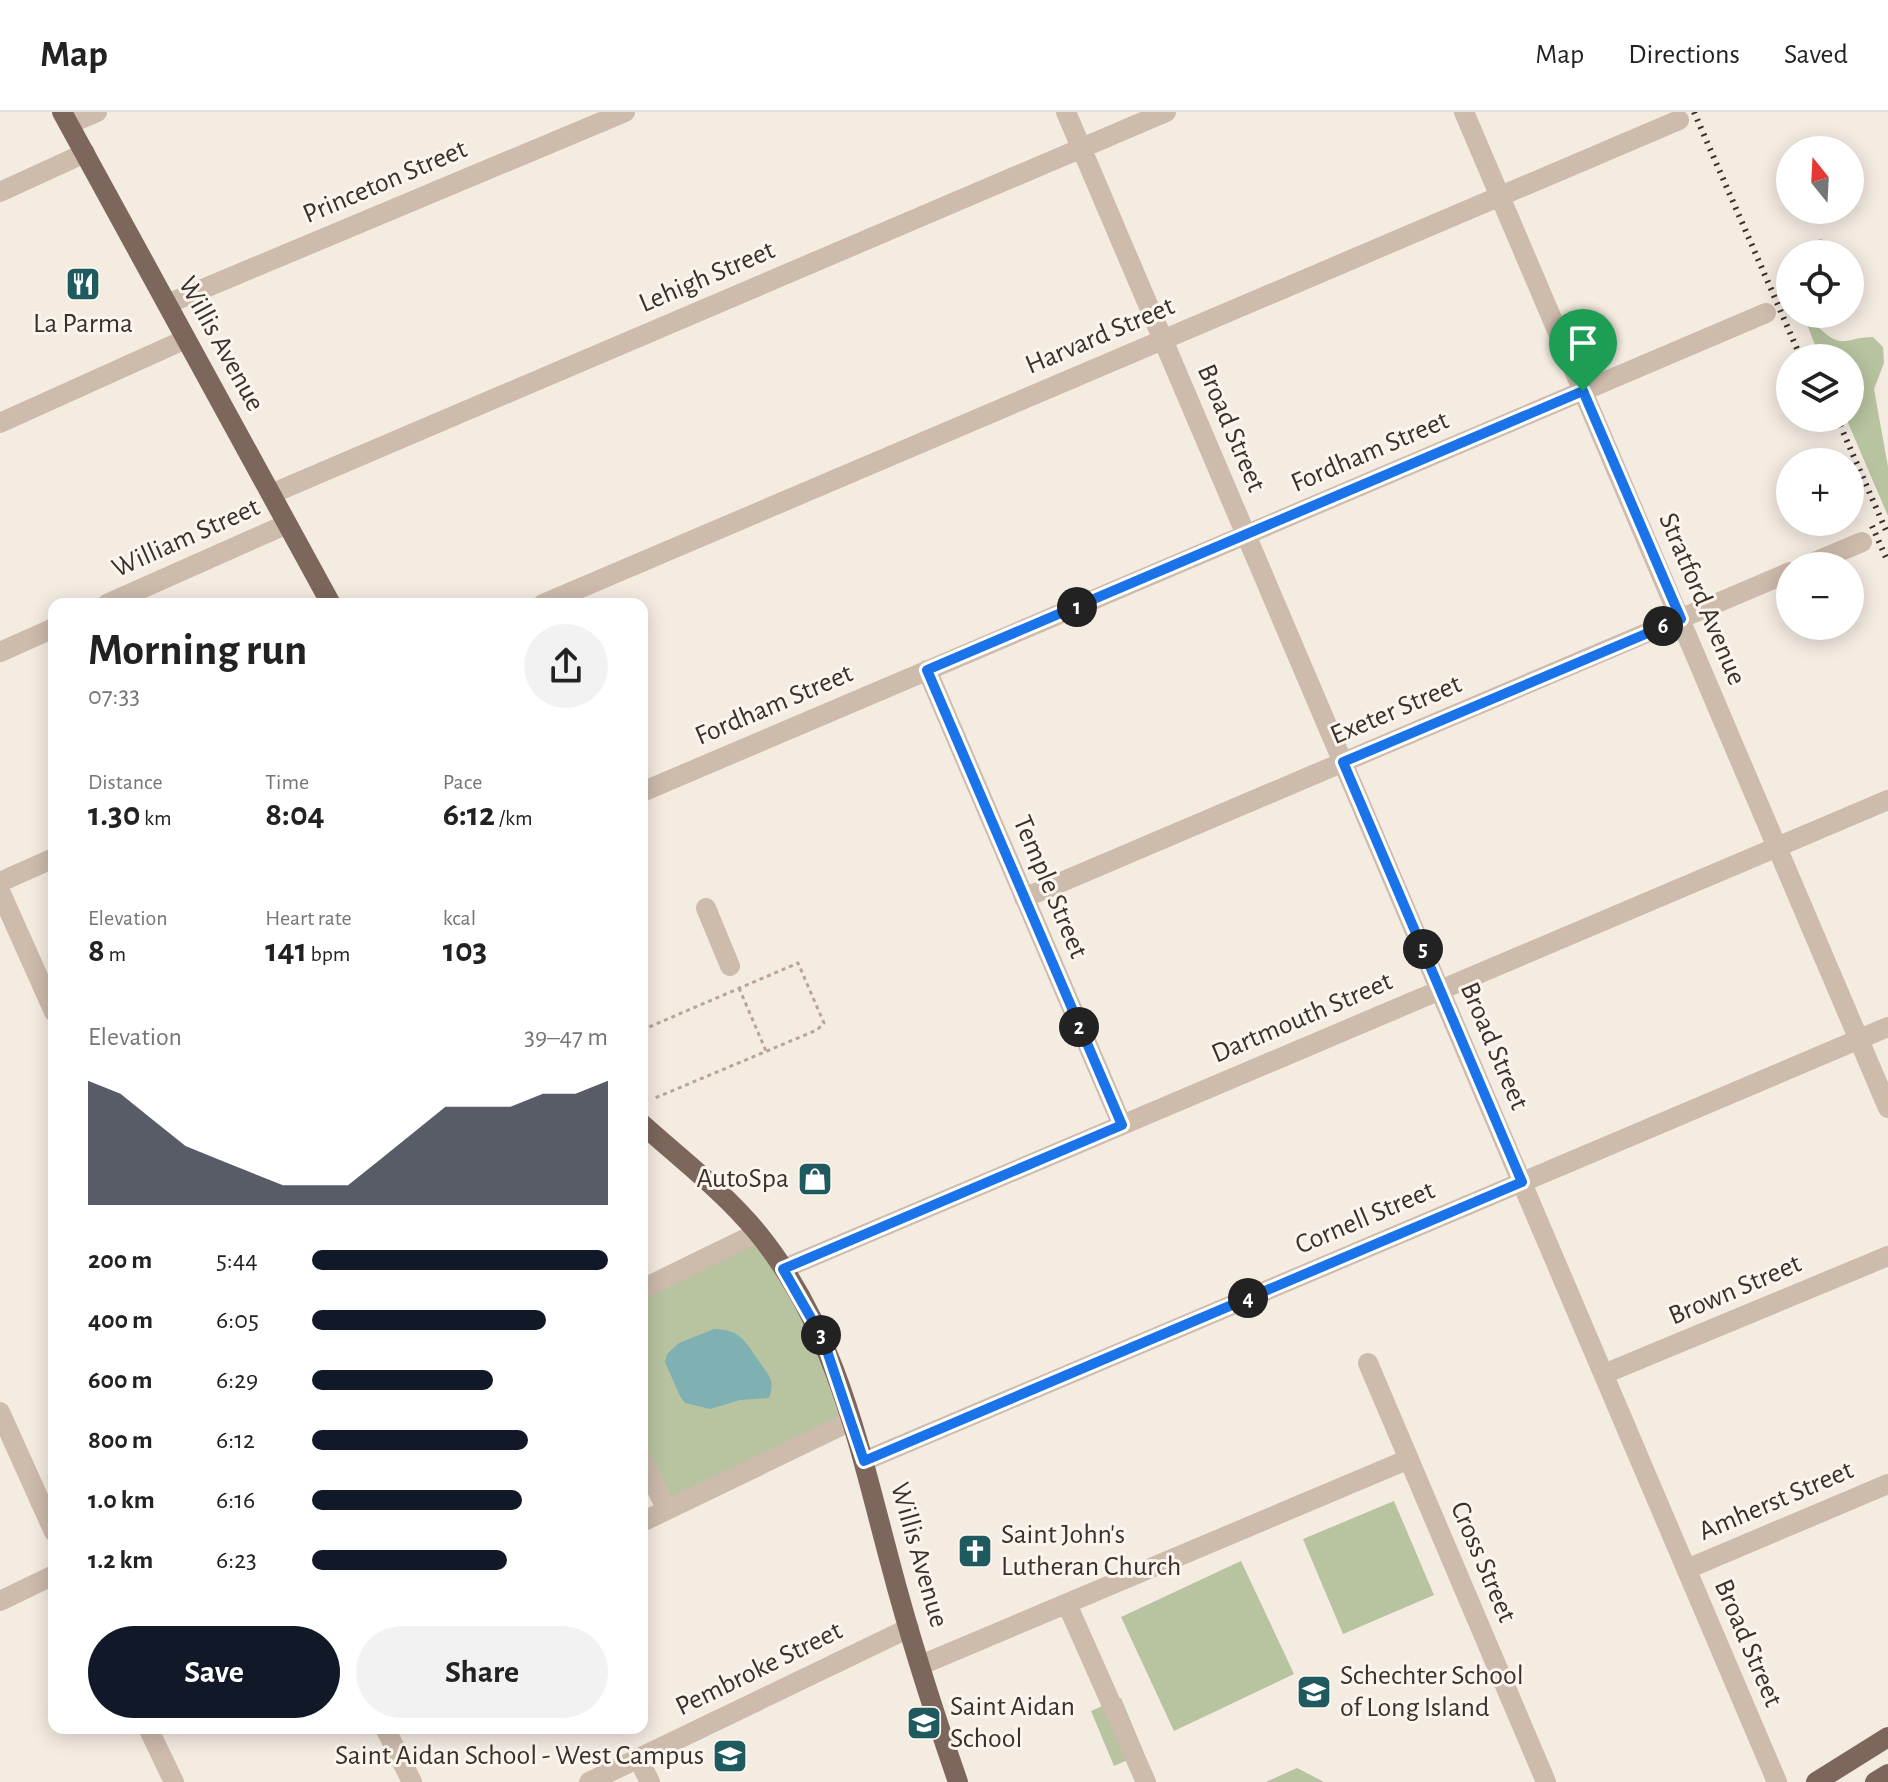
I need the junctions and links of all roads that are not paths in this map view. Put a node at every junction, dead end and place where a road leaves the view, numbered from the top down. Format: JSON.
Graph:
{"nodes":[{"id":1,"x":97,"y":112,"type":"edge"},
{"id":2,"x":625,"y":112,"type":"edge"},
{"id":3,"x":1066,"y":112,"type":"edge"},
{"id":4,"x":1166,"y":112,"type":"edge"},
{"id":5,"x":1464,"y":112,"type":"edge"},
{"id":6,"x":65,"y":118,"type":"edge"},
{"id":7,"x":1679,"y":120,"type":"dead end"},
{"id":8,"x":1081,"y":148,"type":"junction"},
{"id":9,"x":85,"y":153,"type":"junction"},
{"id":10,"x":0,"y":192,"type":"edge"},
{"id":11,"x":1500,"y":196,"type":"junction"},
{"id":12,"x":167,"y":304,"type":"junction"},
{"id":13,"x":1766,"y":313,"type":"dead end"},
{"id":14,"x":186,"y":339,"type":"junction"},
{"id":15,"x":1163,"y":340,"type":"junction"},
{"id":16,"x":1583,"y":391,"type":"junction"},
{"id":17,"x":0,"y":423,"type":"edge"},
{"id":18,"x":271,"y":494,"type":"junction"},
{"id":19,"x":287,"y":524,"type":"junction"},
{"id":20,"x":1246,"y":535,"type":"junction"},
{"id":21,"x":1862,"y":542,"type":"dead end"},
{"id":22,"x":1838,"y":552,"type":"edge"},
{"id":23,"x":1776,"y":578,"type":"edge"},
{"id":24,"x":120,"y":598,"type":"edge"},
{"id":25,"x":328,"y":598,"type":"edge"},
{"id":26,"x":557,"y":598,"type":"edge"},
{"id":27,"x":1681,"y":619,"type":"junction"},
{"id":28,"x":48,"y":631,"type":"edge"},
{"id":29,"x":0,"y":652,"type":"edge"},
{"id":30,"x":927,"y":670,"type":"junction"},
{"id":31,"x":1343,"y":762,"type":"junction"},
{"id":32,"x":648,"y":789,"type":"edge"},
{"id":33,"x":1888,"y":800,"type":"edge"},
{"id":34,"x":1778,"y":847,"type":"junction"},
{"id":35,"x":48,"y":861,"type":"edge"},
{"id":36,"x":0,"y":882,"type":"edge"},
{"id":37,"x":0,"y":891,"type":"edge"},
{"id":38,"x":1024,"y":898,"type":"junction"},
{"id":39,"x":706,"y":908,"type":"dead end"},
{"id":40,"x":730,"y":966,"type":"road end"},
{"id":41,"x":1440,"y":990,"type":"junction"},
{"id":42,"x":48,"y":999,"type":"edge"},
{"id":43,"x":1888,"y":1027,"type":"edge"},
{"id":44,"x":1859,"y":1039,"type":"junction"},
{"id":45,"x":1888,"y":1108,"type":"edge"},
{"id":46,"x":1122,"y":1125,"type":"junction"},
{"id":47,"x":648,"y":1129,"type":"edge"},
{"id":48,"x":1522,"y":1182,"type":"junction"},
{"id":49,"x":757,"y":1233,"type":"junction"},
{"id":50,"x":1888,"y":1256,"type":"edge"},
{"id":51,"x":783,"y":1269,"type":"junction"},
{"id":52,"x":648,"y":1286,"type":"edge"},
{"id":53,"x":1368,"y":1363,"type":"dead end"},
{"id":54,"x":1604,"y":1374,"type":"junction"},
{"id":55,"x":0,"y":1412,"type":"edge"},
{"id":56,"x":851,"y":1421,"type":"junction"},
{"id":57,"x":1409,"y":1459,"type":"junction"},
{"id":58,"x":864,"y":1461,"type":"junction"},
{"id":59,"x":648,"y":1471,"type":"edge"},
{"id":60,"x":1888,"y":1484,"type":"edge"},
{"id":61,"x":667,"y":1510,"type":"junction"},
{"id":62,"x":48,"y":1519,"type":"edge"},
{"id":63,"x":648,"y":1519,"type":"edge"},
{"id":64,"x":1687,"y":1569,"type":"junction"},
{"id":65,"x":48,"y":1578,"type":"edge"},
{"id":66,"x":0,"y":1601,"type":"edge"},
{"id":67,"x":1067,"y":1604,"type":"junction"},
{"id":68,"x":909,"y":1628,"type":"junction"},
{"id":69,"x":921,"y":1665,"type":"junction"},
{"id":70,"x":151,"y":1734,"type":"edge"},
{"id":71,"x":388,"y":1734,"type":"edge"},
{"id":72,"x":1888,"y":1737,"type":"edge"},
{"id":73,"x":638,"y":1758,"type":"junction"},
{"id":74,"x":1888,"y":1774,"type":"edge"},
{"id":75,"x":174,"y":1782,"type":"edge"},
{"id":76,"x":412,"y":1782,"type":"edge"},
{"id":77,"x":589,"y":1782,"type":"edge"},
{"id":78,"x":650,"y":1782,"type":"edge"},
{"id":79,"x":958,"y":1782,"type":"edge"},
{"id":80,"x":1146,"y":1782,"type":"edge"},
{"id":81,"x":1546,"y":1782,"type":"edge"},
{"id":82,"x":1777,"y":1782,"type":"edge"},
{"id":83,"x":1816,"y":1782,"type":"edge"},
{"id":84,"x":1875,"y":1782,"type":"edge"}],
"edges":[{"from":1,"to":6,"type":"street"},
{"from":2,"to":12,"type":"street","name":"Princeton Street"},
{"from":3,"to":8,"type":"street","name":"Broad Street"},
{"from":4,"to":8,"type":"street","name":"Lehigh Street"},
{"from":5,"to":11,"type":"street","name":"Stratford Avenue"},
{"from":6,"to":9,"type":"main road","name":"Willis Avenue"},
{"from":7,"to":11,"type":"street","name":"Harvard Street"},
{"from":8,"to":15,"type":"street","name":"Broad Street"},
{"from":8,"to":18,"type":"street","name":"Lehigh Street"},
{"from":9,"to":10,"type":"street"},
{"from":9,"to":12,"type":"main road","name":"Willis Avenue"},
{"from":11,"to":15,"type":"street","name":"Harvard Street"},
{"from":11,"to":16,"type":"street","name":"Stratford Avenue"},
{"from":12,"to":14,"type":"main road","name":"Willis Avenue"},
{"from":13,"to":16,"type":"street","name":"Fordham Street"},
{"from":14,"to":17,"type":"street"},
{"from":14,"to":18,"type":"main road","name":"Willis Avenue"},
{"from":15,"to":20,"type":"street","name":"Broad Street"},
{"from":15,"to":26,"type":"street","name":"Harvard Street"},
{"from":16,"to":20,"type":"street","name":"Fordham Street"},
{"from":16,"to":27,"type":"street","name":"Stratford Avenue"},
{"from":18,"to":19,"type":"main road","name":"Willis Avenue"},
{"from":19,"to":24,"type":"street","name":"William Street"},
{"from":19,"to":25,"type":"main road","name":"Willis Avenue"},
{"from":20,"to":30,"type":"street","name":"Fordham Street"},
{"from":20,"to":31,"type":"street","name":"Broad Street"},
{"from":21,"to":22,"type":"street"},
{"from":23,"to":27,"type":"street","name":"Exeter Street"},
{"from":27,"to":31,"type":"street","name":"Exeter Street"},
{"from":27,"to":34,"type":"street","name":"Stratford Avenue"},
{"from":28,"to":29,"type":"street"},
{"from":30,"to":32,"type":"street","name":"Fordham Street"},
{"from":30,"to":38,"type":"street","name":"Temple Street"},
{"from":31,"to":38,"type":"street","name":"Exeter Street"},
{"from":31,"to":41,"type":"street","name":"Broad Street"},
{"from":33,"to":34,"type":"street","name":"Dartmouth Street"},
{"from":34,"to":41,"type":"street","name":"Dartmouth Street"},
{"from":34,"to":44,"type":"street","name":"Stratford Avenue"},
{"from":35,"to":36,"type":"street"},
{"from":37,"to":42,"type":"street"},
{"from":38,"to":46,"type":"street","name":"Temple Street"},
{"from":39,"to":40,"type":"street"},
{"from":41,"to":46,"type":"street","name":"Dartmouth Street"},
{"from":41,"to":48,"type":"street","name":"Broad Street"},
{"from":43,"to":44,"type":"street","name":"Cornell Street"},
{"from":44,"to":45,"type":"street","name":"Stratford Avenue"},
{"from":44,"to":48,"type":"street","name":"Cornell Street"},
{"from":46,"to":51,"type":"street","name":"Dartmouth Street"},
{"from":47,"to":49,"type":"main road","name":"Willis Avenue"},
{"from":48,"to":54,"type":"street","name":"Broad Street"},
{"from":48,"to":58,"type":"street","name":"Cornell Street"},
{"from":49,"to":51,"type":"main road","name":"Willis Avenue"},
{"from":49,"to":52,"type":"street"},
{"from":50,"to":54,"type":"street","name":"Brown Street"},
{"from":51,"to":56,"type":"main road","name":"Willis Avenue"},
{"from":53,"to":57,"type":"street","name":"Cross Street"},
{"from":54,"to":64,"type":"street","name":"Broad Street"},
{"from":55,"to":62,"type":"street"},
{"from":56,"to":58,"type":"main road","name":"Willis Avenue"},
{"from":56,"to":61,"type":"street"},
{"from":57,"to":67,"type":"street"},
{"from":57,"to":81,"type":"street","name":"Cross Street"},
{"from":58,"to":68,"type":"main road","name":"Willis Avenue"},
{"from":59,"to":61,"type":"street"},
{"from":60,"to":64,"type":"street","name":"Amherst Street"},
{"from":61,"to":63,"type":"street"},
{"from":64,"to":82,"type":"street","name":"Broad Street"},
{"from":65,"to":66,"type":"street"},
{"from":67,"to":69,"type":"street"},
{"from":67,"to":80,"type":"street"},
{"from":68,"to":69,"type":"main road","name":"Willis Avenue"},
{"from":68,"to":73,"type":"street","name":"Pembroke Street"},
{"from":69,"to":79,"type":"main road","name":"Willis Avenue"},
{"from":70,"to":75,"type":"street"},
{"from":71,"to":76,"type":"street"},
{"from":72,"to":83,"type":"main road"},
{"from":73,"to":77,"type":"street","name":"Pembroke Street"},
{"from":73,"to":78,"type":"street"},
{"from":74,"to":84,"type":"main road"}]}
